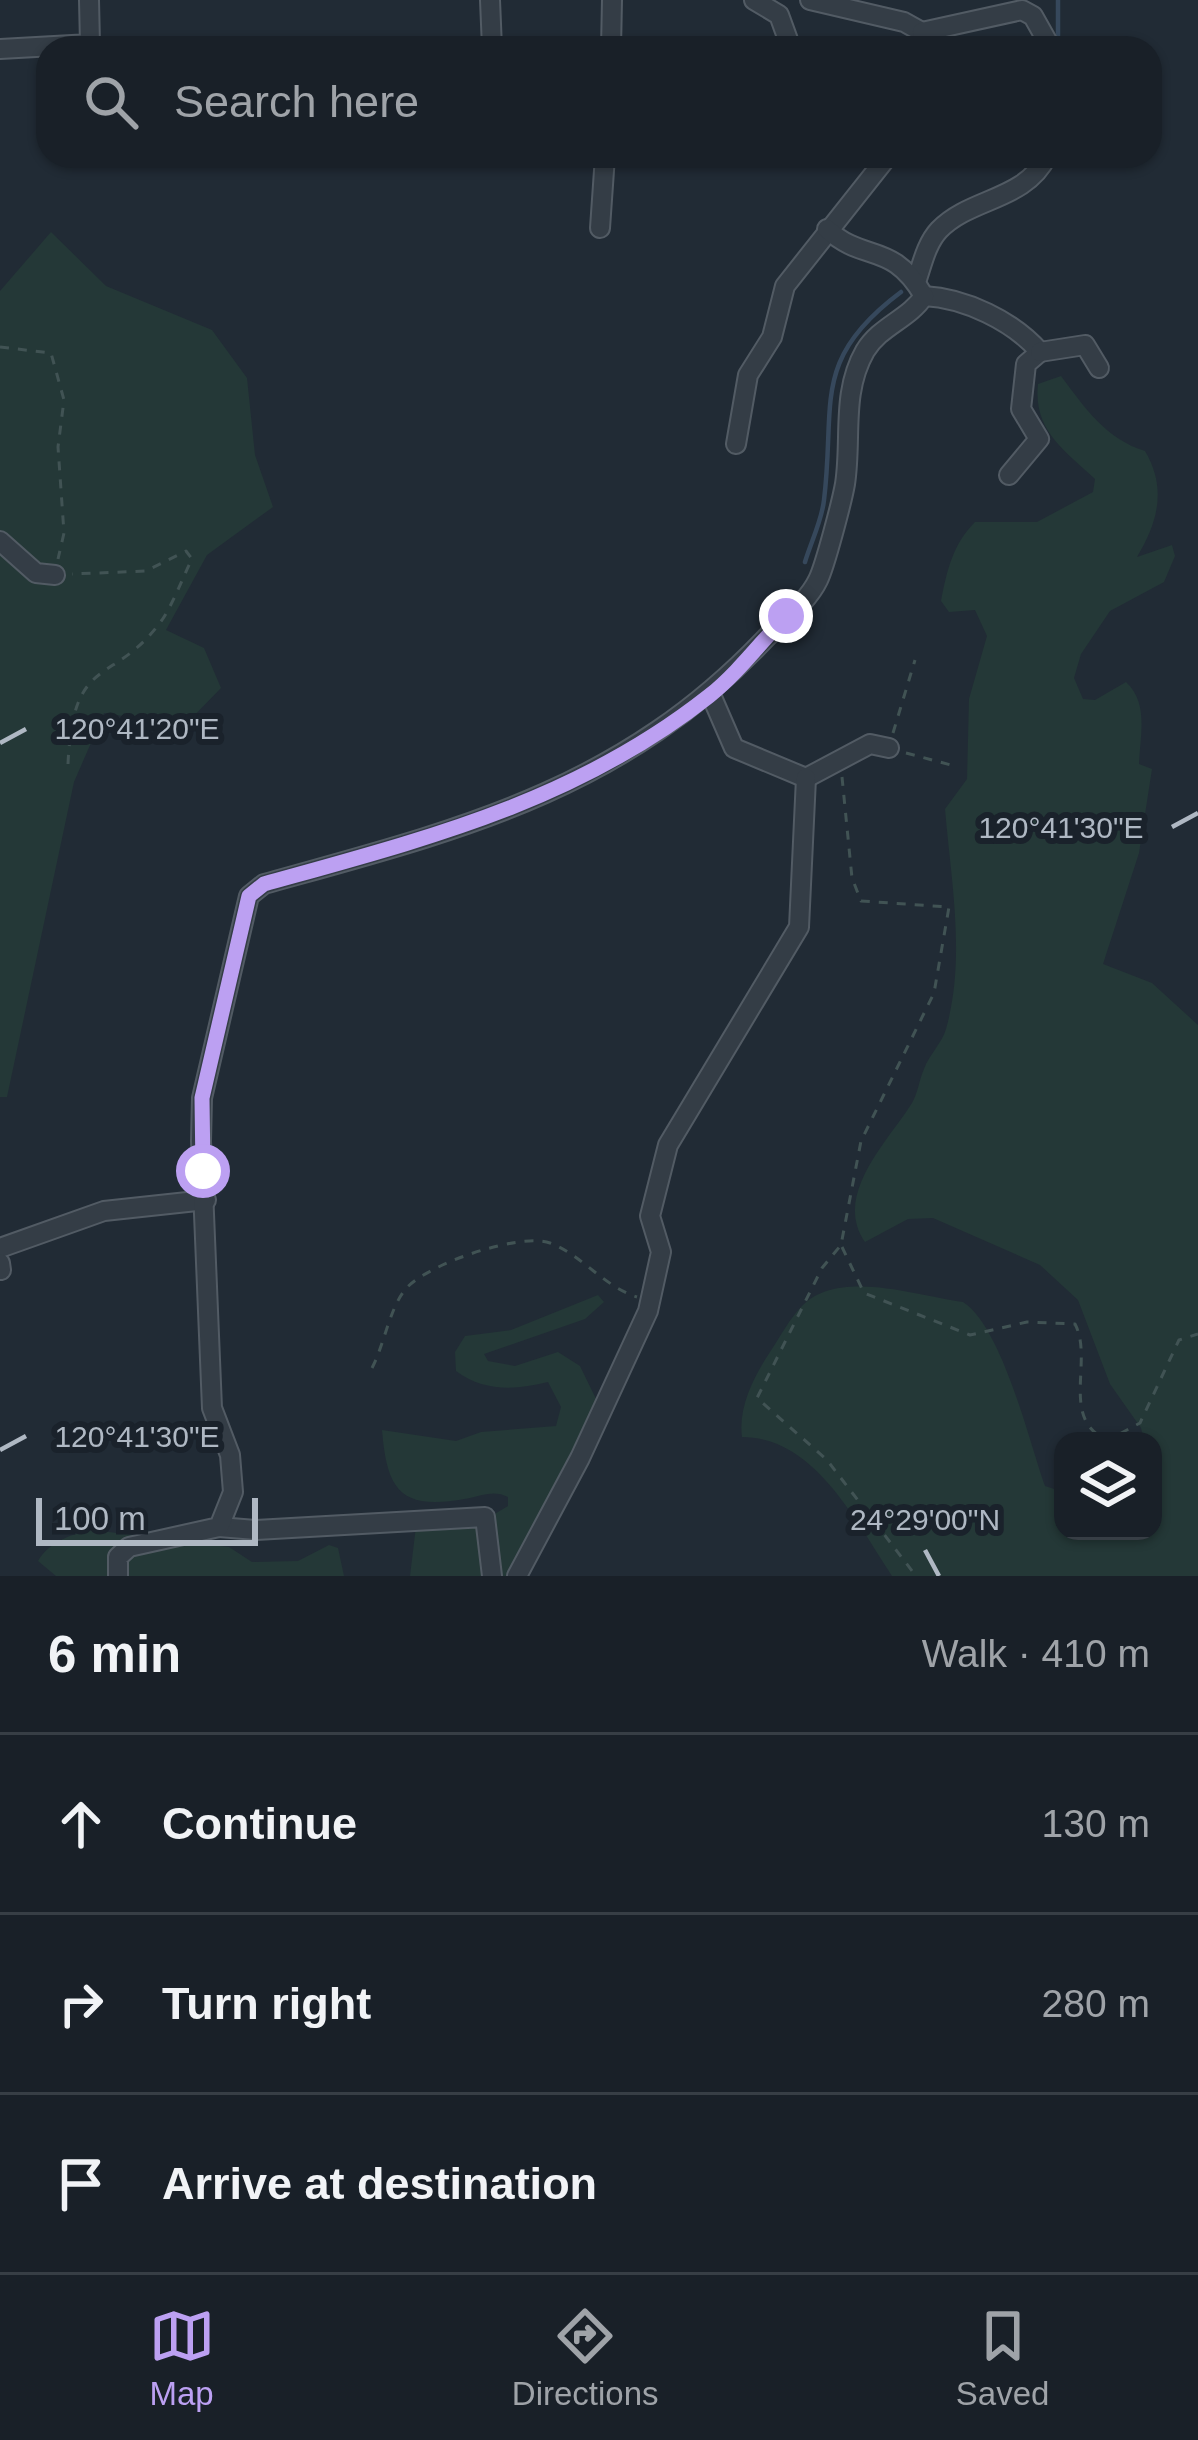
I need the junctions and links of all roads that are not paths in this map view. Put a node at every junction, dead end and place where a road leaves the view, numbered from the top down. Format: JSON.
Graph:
{"nodes":[{"id":1,"x":89,"y":0,"type":"edge"},
{"id":2,"x":490,"y":0,"type":"edge"},
{"id":3,"x":612,"y":0,"type":"edge"},
{"id":4,"x":754,"y":0,"type":"edge"},
{"id":5,"x":810,"y":0,"type":"edge"},
{"id":6,"x":90,"y":36,"type":"edge"},
{"id":7,"x":492,"y":36,"type":"edge"},
{"id":8,"x":611,"y":36,"type":"edge"},
{"id":9,"x":787,"y":36,"type":"edge"},
{"id":10,"x":920,"y":36,"type":"edge"},
{"id":11,"x":938,"y":36,"type":"edge"},
{"id":12,"x":1044,"y":36,"type":"edge"},
{"id":13,"x":36,"y":47,"type":"edge"},
{"id":14,"x":0,"y":49,"type":"edge"},
{"id":15,"x":604,"y":168,"type":"edge"},
{"id":16,"x":877,"y":168,"type":"edge"},
{"id":17,"x":1039,"y":168,"type":"edge"},
{"id":18,"x":600,"y":228,"type":"dead end"},
{"id":19,"x":827,"y":229,"type":"junction"},
{"id":20,"x":920,"y":289,"type":"junction"},
{"id":21,"x":1040,"y":352,"type":"junction"},
{"id":22,"x":1099,"y":368,"type":"dead end"},
{"id":23,"x":736,"y":444,"type":"dead end"},
{"id":24,"x":1010,"y":475,"type":"dead end"},
{"id":25,"x":0,"y":541,"type":"edge"},
{"id":26,"x":55,"y":575,"type":"road end"},
{"id":27,"x":711,"y":695,"type":"junction"},
{"id":28,"x":889,"y":748,"type":"road end"},
{"id":29,"x":806,"y":778,"type":"junction"},
{"id":30,"x":206,"y":1200,"type":"junction"},
{"id":31,"x":0,"y":1248,"type":"edge"},
{"id":32,"x":219,"y":1527,"type":"junction"},
{"id":33,"x":118,"y":1576,"type":"edge"},
{"id":34,"x":492,"y":1576,"type":"edge"},
{"id":35,"x":517,"y":1576,"type":"edge"}],
"edges":[{"from":1,"to":6,"type":"street"},
{"from":2,"to":7,"type":"street"},
{"from":3,"to":8,"type":"street"},
{"from":4,"to":9,"type":"street"},
{"from":5,"to":10,"type":"street"},
{"from":11,"to":12,"type":"street"},
{"from":13,"to":14,"type":"street"},
{"from":15,"to":18,"type":"street"},
{"from":16,"to":19,"type":"street"},
{"from":17,"to":20,"type":"street"},
{"from":19,"to":20,"type":"street"},
{"from":19,"to":23,"type":"street"},
{"from":20,"to":21,"type":"street"},
{"from":20,"to":27,"type":"street"},
{"from":21,"to":22,"type":"street"},
{"from":21,"to":24,"type":"street"},
{"from":25,"to":26,"type":"street"},
{"from":27,"to":29,"type":"street"},
{"from":27,"to":30,"type":"street"},
{"from":28,"to":29,"type":"street"},
{"from":29,"to":35,"type":"street"},
{"from":30,"to":31,"type":"street"},
{"from":30,"to":32,"type":"street"},
{"from":32,"to":33,"type":"street"},
{"from":32,"to":34,"type":"street"}]}
